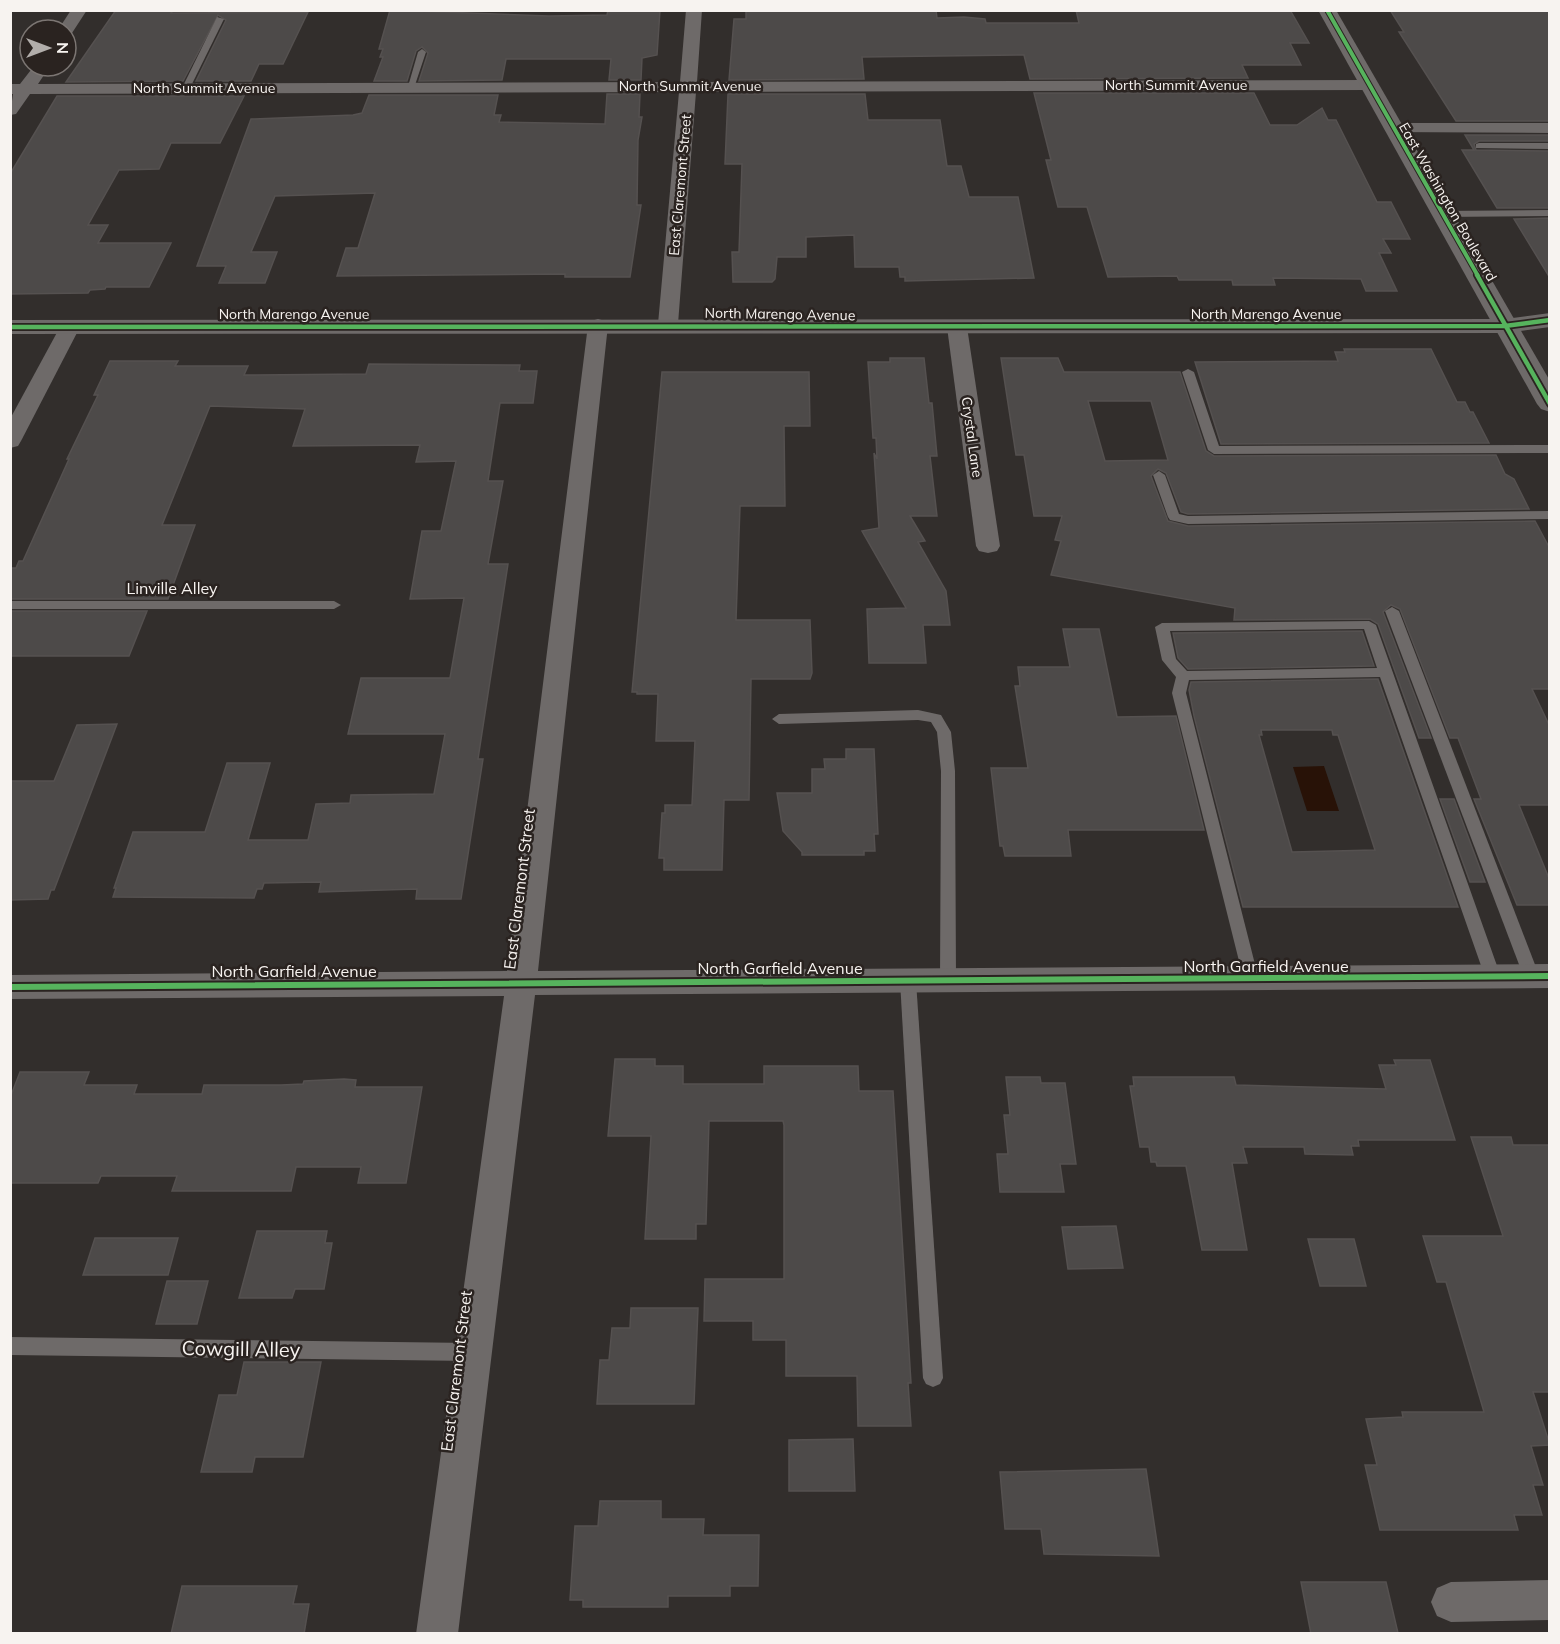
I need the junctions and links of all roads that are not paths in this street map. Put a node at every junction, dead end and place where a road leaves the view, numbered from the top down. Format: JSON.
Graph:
{"nodes":[{"id":1,"x":694,"y":10,"type":"edge"},
{"id":2,"x":1327,"y":10,"type":"edge"},
{"id":3,"x":220,"y":20,"type":"dead end"},
{"id":4,"x":422,"y":51,"type":"dead end"},
{"id":5,"x":1369,"y":85,"type":"junction"},
{"id":6,"x":689,"y":86,"type":"junction"},
{"id":7,"x":19,"y":88,"type":"edge"},
{"id":8,"x":186,"y":88,"type":"junction"},
{"id":9,"x":410,"y":88,"type":"junction"},
{"id":10,"x":10,"y":110,"type":"edge"},
{"id":11,"x":1393,"y":128,"type":"junction"},
{"id":12,"x":1543,"y":128,"type":"edge"},
{"id":13,"x":1479,"y":146,"type":"dead end"},
{"id":14,"x":1549,"y":146,"type":"edge"},
{"id":15,"x":1550,"y":213,"type":"edge"},
{"id":16,"x":1442,"y":214,"type":"junction"},
{"id":17,"x":1550,"y":320,"type":"edge"},
{"id":18,"x":668,"y":324,"type":"junction"},
{"id":19,"x":598,"y":325,"type":"junction"},
{"id":20,"x":1505,"y":326,"type":"junction"},
{"id":21,"x":10,"y":327,"type":"edge"},
{"id":22,"x":70,"y":327,"type":"junction"},
{"id":23,"x":957,"y":327,"type":"junction"},
{"id":24,"x":1188,"y":372,"type":"dead end"},
{"id":25,"x":1550,"y":404,"type":"edge"},
{"id":26,"x":10,"y":441,"type":"edge"},
{"id":27,"x":1550,"y":450,"type":"edge"},
{"id":28,"x":1159,"y":475,"type":"dead end"},
{"id":29,"x":1550,"y":515,"type":"edge"},
{"id":30,"x":988,"y":546,"type":"dead end"},
{"id":31,"x":10,"y":605,"type":"edge"},
{"id":32,"x":334,"y":605,"type":"dead end"},
{"id":33,"x":1392,"y":611,"type":"dead end"},
{"id":34,"x":1385,"y":672,"type":"junction"},
{"id":35,"x":1183,"y":676,"type":"junction"},
{"id":36,"x":779,"y":719,"type":"dead end"},
{"id":37,"x":1540,"y":976,"type":"edge"},
{"id":38,"x":1493,"y":977,"type":"junction"},
{"id":39,"x":948,"y":980,"type":"junction"},
{"id":40,"x":1251,"y":980,"type":"junction"},
{"id":41,"x":908,"y":981,"type":"junction"},
{"id":42,"x":521,"y":983,"type":"junction"},
{"id":43,"x":10,"y":987,"type":"edge"},
{"id":44,"x":10,"y":1346,"type":"edge"},
{"id":45,"x":472,"y":1352,"type":"junction"},
{"id":46,"x":933,"y":1378,"type":"dead end"},
{"id":47,"x":1550,"y":1600,"type":"edge"},
{"id":48,"x":1451,"y":1602,"type":"dead end"},
{"id":49,"x":436,"y":1634,"type":"edge"}],
"edges":[{"from":1,"to":6,"type":"street","name":"East Claremont Street"},
{"from":2,"to":5,"type":"street","name":"East Washington Boulevard"},
{"from":3,"to":8,"type":"lane"},
{"from":4,"to":9,"type":"lane"},
{"from":5,"to":6,"type":"street","name":"North Summit Avenue"},
{"from":5,"to":11,"type":"street","name":"East Washington Boulevard"},
{"from":6,"to":9,"type":"street","name":"North Summit Avenue"},
{"from":6,"to":18,"type":"street","name":"East Claremont Street"},
{"from":7,"to":8,"type":"street","name":"North Summit Avenue"},
{"from":7,"to":10,"type":"street"},
{"from":8,"to":9,"type":"street","name":"North Summit Avenue"},
{"from":11,"to":12,"type":"street"},
{"from":11,"to":16,"type":"street","name":"East Washington Boulevard"},
{"from":12,"to":14,"type":"lane"},
{"from":13,"to":14,"type":"lane"},
{"from":15,"to":16,"type":"lane"},
{"from":16,"to":20,"type":"street","name":"East Washington Boulevard"},
{"from":17,"to":20,"type":"street","name":"North Marengo Avenue"},
{"from":18,"to":19,"type":"street","name":"North Marengo Avenue"},
{"from":18,"to":23,"type":"street","name":"North Marengo Avenue"},
{"from":19,"to":22,"type":"street","name":"North Marengo Avenue"},
{"from":19,"to":42,"type":"street","name":"East Claremont Street"},
{"from":20,"to":23,"type":"street","name":"North Marengo Avenue"},
{"from":20,"to":25,"type":"street","name":"East Washington Boulevard"},
{"from":21,"to":22,"type":"street","name":"North Marengo Avenue"},
{"from":22,"to":26,"type":"street"},
{"from":23,"to":30,"type":"street","name":"Crystal Lane"},
{"from":24,"to":27,"type":"lane"},
{"from":28,"to":29,"type":"lane"},
{"from":31,"to":32,"type":"lane","name":"Linville Alley"},
{"from":33,"to":37,"type":"lane"},
{"from":34,"to":35,"type":"lane"},
{"from":34,"to":35,"type":"lane"},
{"from":34,"to":38,"type":"lane"},
{"from":35,"to":40,"type":"lane"},
{"from":36,"to":39,"type":"lane"},
{"from":37,"to":38,"type":"street","name":"North Garfield Avenue"},
{"from":38,"to":40,"type":"street","name":"North Garfield Avenue"},
{"from":39,"to":40,"type":"street","name":"North Garfield Avenue"},
{"from":39,"to":41,"type":"street","name":"North Garfield Avenue"},
{"from":41,"to":42,"type":"street","name":"North Garfield Avenue"},
{"from":41,"to":46,"type":"lane"},
{"from":42,"to":43,"type":"street","name":"North Garfield Avenue"},
{"from":42,"to":45,"type":"street","name":"East Claremont Street"},
{"from":44,"to":45,"type":"lane","name":"Cowgill Alley"},
{"from":45,"to":49,"type":"street","name":"East Claremont Street"},
{"from":47,"to":48,"type":"street"}]}
